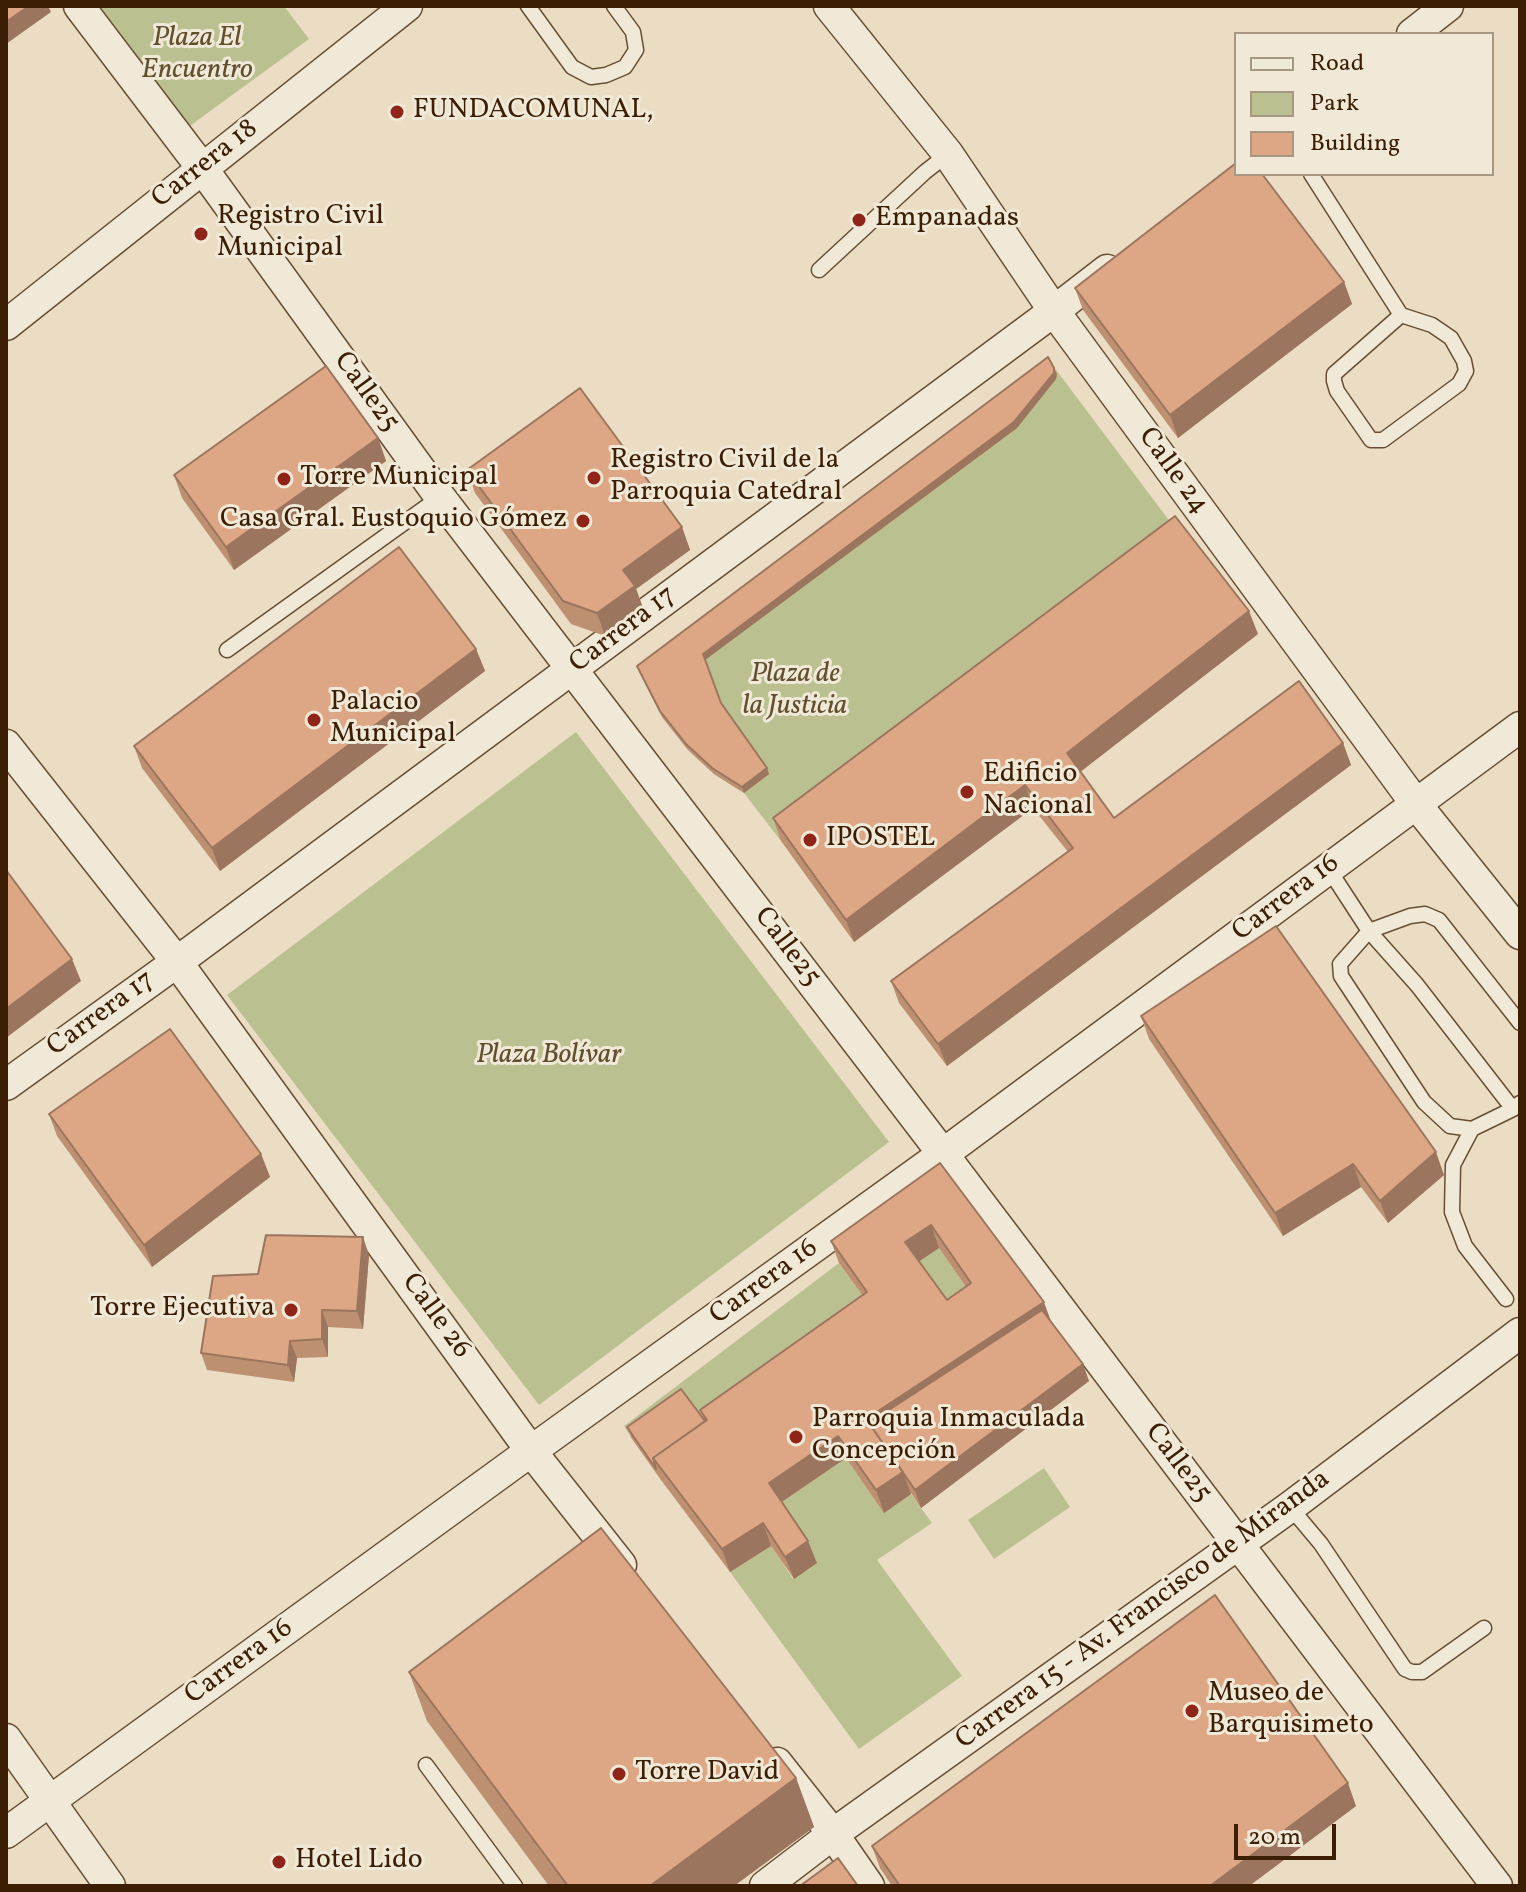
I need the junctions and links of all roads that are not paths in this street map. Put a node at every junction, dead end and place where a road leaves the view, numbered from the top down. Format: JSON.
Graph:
{"nodes":[{"id":1,"x":79,"y":6,"type":"edge"},
{"id":2,"x":407,"y":6,"type":"edge"},
{"id":3,"x":528,"y":6,"type":"edge"},
{"id":4,"x":614,"y":6,"type":"edge"},
{"id":5,"x":829,"y":6,"type":"edge"},
{"id":6,"x":1448,"y":6,"type":"edge"},
{"id":7,"x":1415,"y":32,"type":"edge"},
{"id":8,"x":948,"y":154,"type":"junction"},
{"id":9,"x":202,"y":168,"type":"junction"},
{"id":10,"x":1312,"y":176,"type":"edge"},
{"id":11,"x":1127,"y":254,"type":"edge"},
{"id":12,"x":819,"y":270,"type":"dead end"},
{"id":13,"x":1054,"y":311,"type":"junction"},
{"id":14,"x":1401,"y":315,"type":"junction"},
{"id":15,"x":6,"y":325,"type":"edge"},
{"id":16,"x":440,"y":497,"type":"junction"},
{"id":17,"x":227,"y":650,"type":"dead end"},
{"id":18,"x":573,"y":668,"type":"junction"},
{"id":19,"x":1520,"y":727,"type":"edge"},
{"id":20,"x":6,"y":745,"type":"edge"},
{"id":21,"x":1416,"y":804,"type":"junction"},
{"id":22,"x":1328,"y":868,"type":"junction"},
{"id":23,"x":1369,"y":931,"type":"junction"},
{"id":24,"x":1520,"y":934,"type":"edge"},
{"id":25,"x":177,"y":962,"type":"junction"},
{"id":26,"x":1520,"y":1023,"type":"edge"},
{"id":27,"x":6,"y":1085,"type":"edge"},
{"id":28,"x":1517,"y":1106,"type":"edge"},
{"id":29,"x":1472,"y":1129,"type":"junction"},
{"id":30,"x":943,"y":1154,"type":"junction"},
{"id":31,"x":1506,"y":1299,"type":"dead end"},
{"id":32,"x":1520,"y":1333,"type":"edge"},
{"id":33,"x":531,"y":1451,"type":"junction"},
{"id":34,"x":1290,"y":1507,"type":"junction"},
{"id":35,"x":1237,"y":1544,"type":"junction"},
{"id":36,"x":638,"y":1587,"type":"edge"},
{"id":37,"x":1484,"y":1628,"type":"dead end"},
{"id":38,"x":6,"y":1739,"type":"edge"},
{"id":39,"x":765,"y":1748,"type":"edge"},
{"id":40,"x":426,"y":1765,"type":"edge"},
{"id":41,"x":50,"y":1802,"type":"junction"},
{"id":42,"x":6,"y":1833,"type":"edge"},
{"id":43,"x":833,"y":1834,"type":"junction"},
{"id":44,"x":110,"y":1886,"type":"edge"},
{"id":45,"x":515,"y":1886,"type":"edge"},
{"id":46,"x":765,"y":1886,"type":"edge"},
{"id":47,"x":869,"y":1886,"type":"edge"},
{"id":48,"x":1497,"y":1886,"type":"edge"}],
"edges":[{"from":1,"to":9,"type":"street","name":"Calle25"},
{"from":2,"to":9,"type":"street","name":"Carrera 18"},
{"from":3,"to":4,"type":"lane"},
{"from":5,"to":8,"type":"street","name":"Calle 24"},
{"from":6,"to":7,"type":"street"},
{"from":8,"to":12,"type":"lane"},
{"from":8,"to":13,"type":"street","name":"Calle 24"},
{"from":9,"to":15,"type":"street","name":"Carrera 18"},
{"from":9,"to":16,"type":"street","name":"Calle25"},
{"from":10,"to":14,"type":"lane"},
{"from":11,"to":13,"type":"street","name":"Carrera 17"},
{"from":13,"to":18,"type":"street","name":"Carrera 17"},
{"from":13,"to":21,"type":"street","name":"Calle 24"},
{"from":14,"to":14,"type":"lane"},
{"from":16,"to":17,"type":"lane"},
{"from":16,"to":18,"type":"street","name":"Calle25"},
{"from":18,"to":25,"type":"street","name":"Carrera 17"},
{"from":18,"to":30,"type":"street","name":"Calle25"},
{"from":19,"to":21,"type":"street","name":"Carrera 16"},
{"from":20,"to":25,"type":"street","name":"Calle 26"},
{"from":21,"to":22,"type":"street","name":"Carrera 16"},
{"from":21,"to":24,"type":"street","name":"Calle 24"},
{"from":22,"to":23,"type":"lane"},
{"from":22,"to":30,"type":"street","name":"Carrera 16"},
{"from":23,"to":26,"type":"lane"},
{"from":23,"to":28,"type":"lane"},
{"from":23,"to":29,"type":"lane"},
{"from":25,"to":27,"type":"street","name":"Carrera 17"},
{"from":25,"to":33,"type":"street","name":"Calle 26"},
{"from":28,"to":29,"type":"lane"},
{"from":29,"to":31,"type":"lane"},
{"from":30,"to":33,"type":"street","name":"Carrera 16"},
{"from":30,"to":35,"type":"street","name":"Calle25"},
{"from":32,"to":34,"type":"street","name":"Carrera 15 - Av. Francisco de Miranda"},
{"from":33,"to":36,"type":"street","name":"Calle 26"},
{"from":33,"to":41,"type":"street","name":"Carrera 16"},
{"from":34,"to":35,"type":"street","name":"Carrera 15 - Av. Francisco de Miranda"},
{"from":34,"to":37,"type":"lane"},
{"from":35,"to":43,"type":"street","name":"Carrera 15 - Av. Francisco de Miranda"},
{"from":35,"to":48,"type":"street","name":"Calle25"},
{"from":38,"to":41,"type":"street"},
{"from":39,"to":43,"type":"street"},
{"from":40,"to":45,"type":"lane"},
{"from":41,"to":42,"type":"street","name":"Carrera 16"},
{"from":41,"to":44,"type":"street"},
{"from":43,"to":46,"type":"street","name":"Carrera 15 - Av. Francisco de Miranda"},
{"from":43,"to":47,"type":"street"}]}
